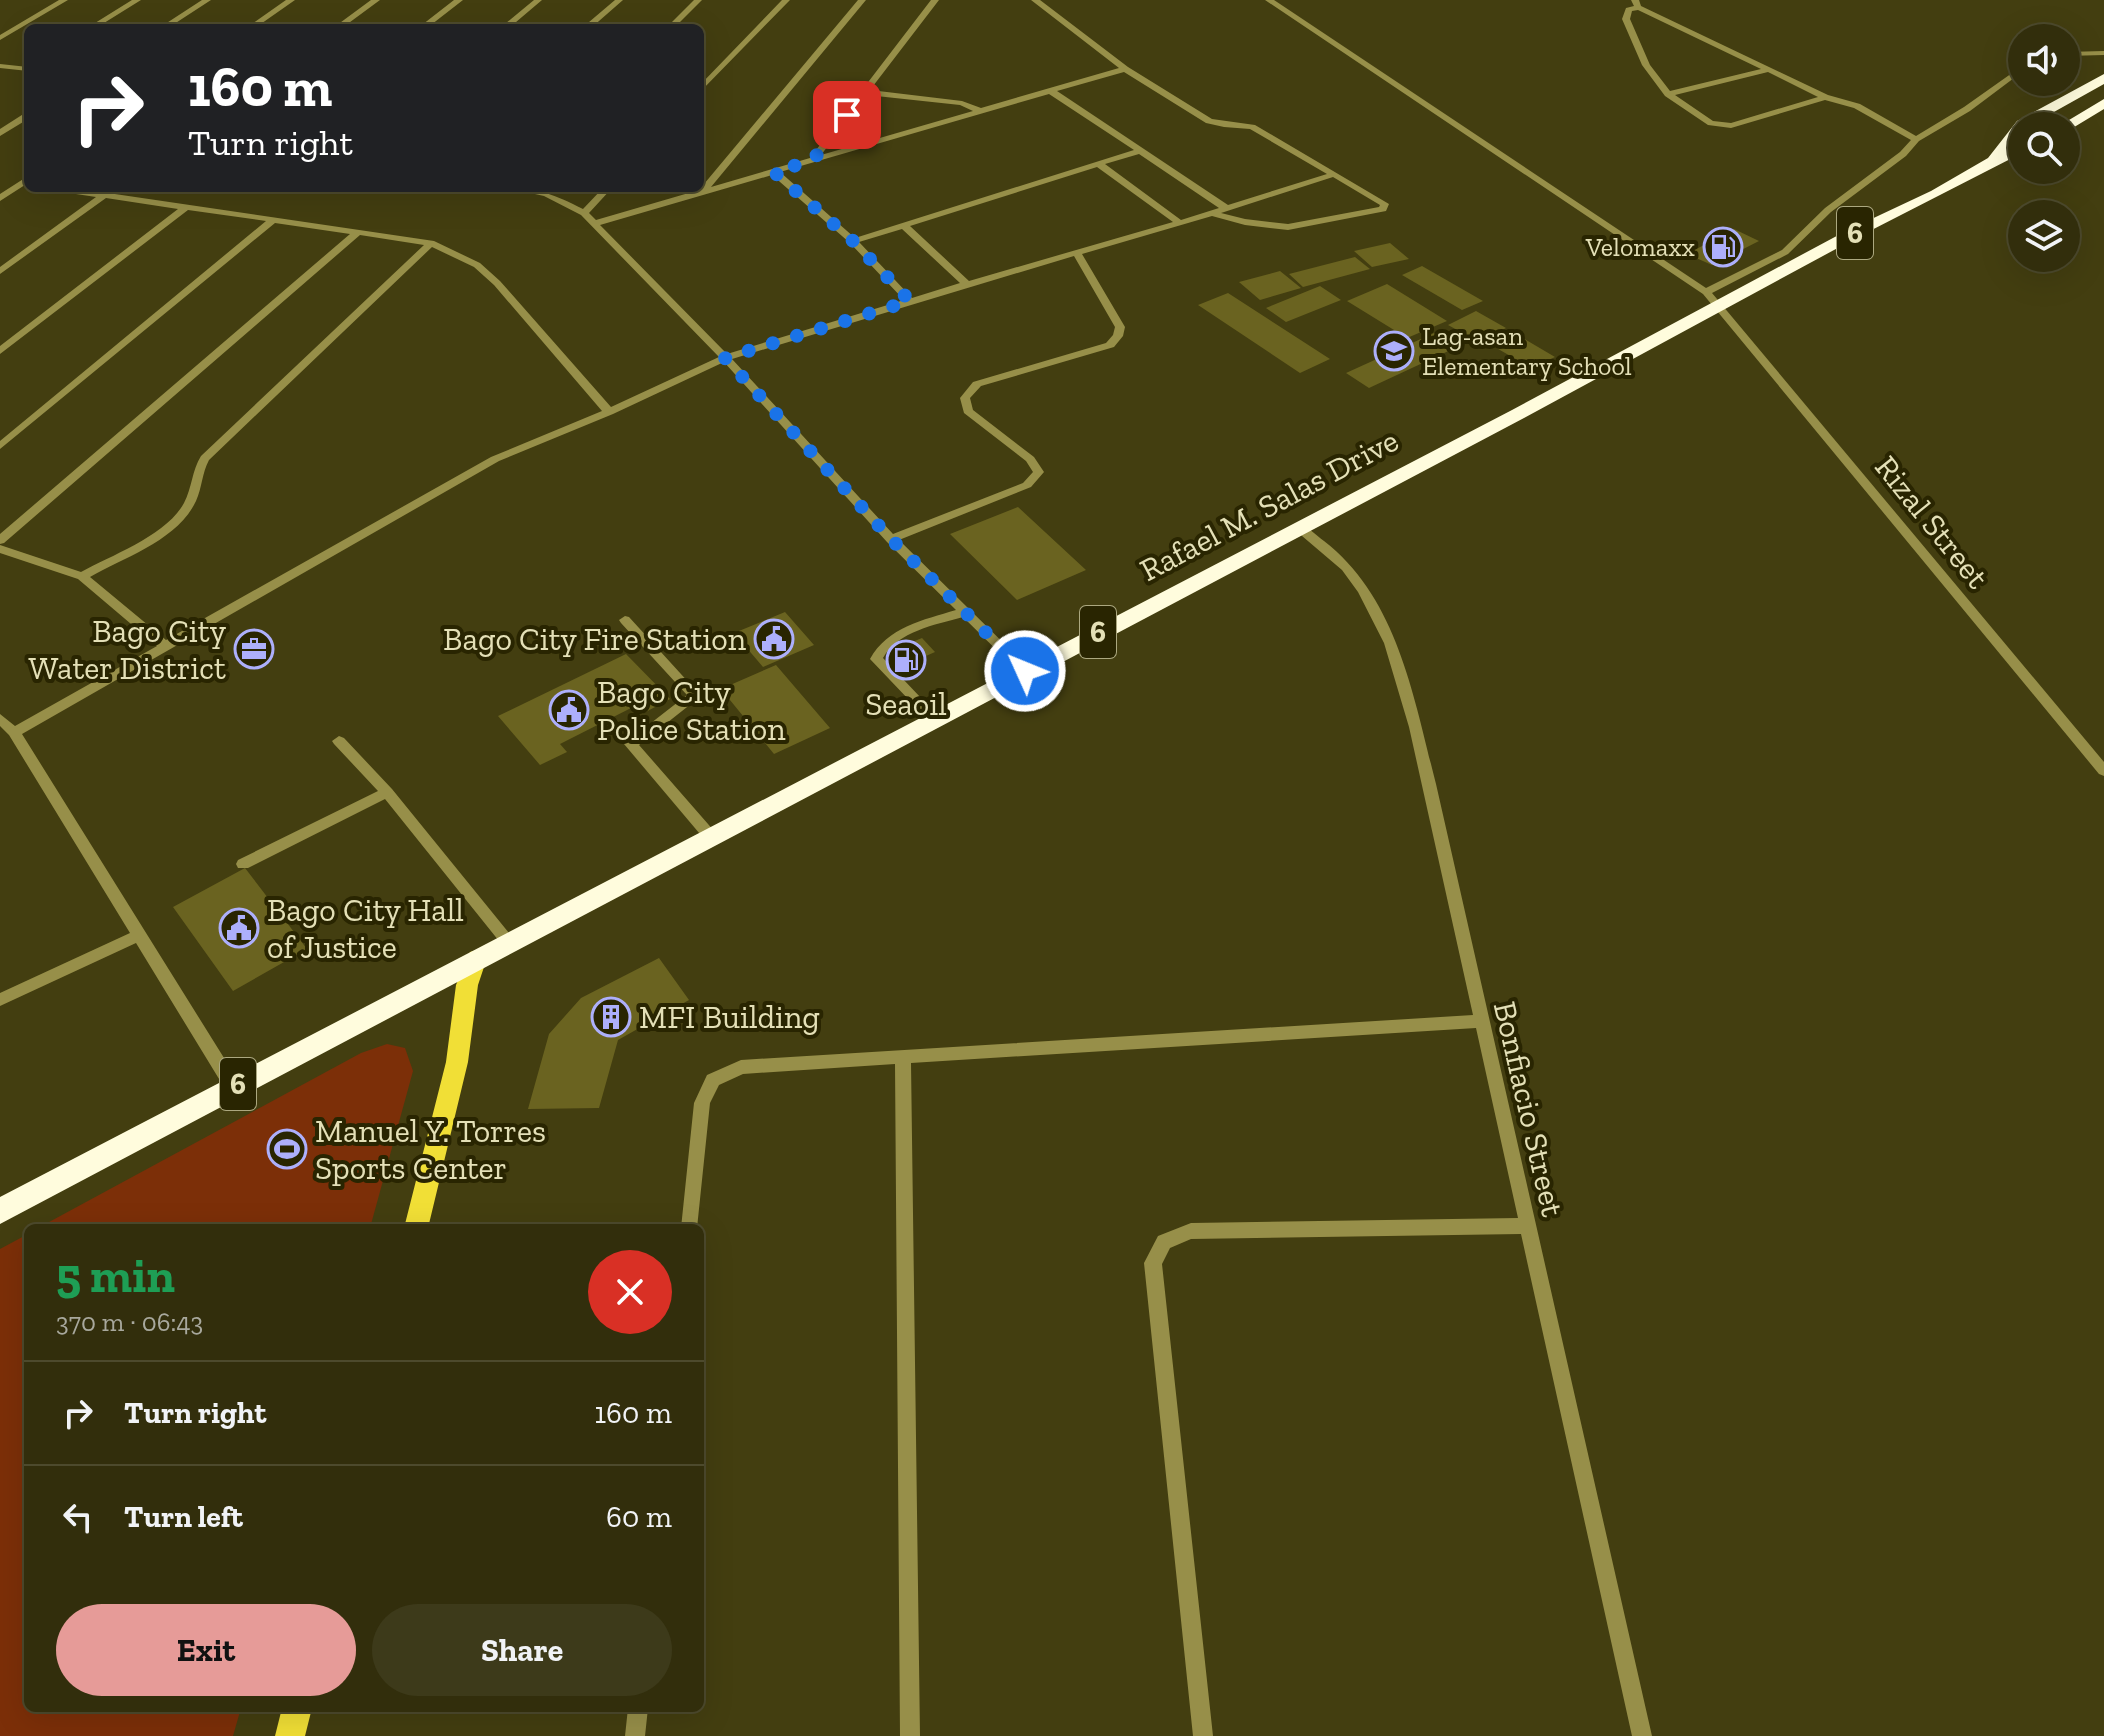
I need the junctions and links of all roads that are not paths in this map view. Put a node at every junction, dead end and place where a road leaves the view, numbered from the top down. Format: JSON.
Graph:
{"nodes":[{"id":1,"x":64,"y":0,"type":"edge"},
{"id":2,"x":137,"y":0,"type":"edge"},
{"id":3,"x":207,"y":0,"type":"edge"},
{"id":4,"x":291,"y":0,"type":"edge"},
{"id":5,"x":376,"y":0,"type":"edge"},
{"id":6,"x":459,"y":0,"type":"edge"},
{"id":7,"x":538,"y":0,"type":"edge"},
{"id":8,"x":619,"y":0,"type":"edge"},
{"id":9,"x":698,"y":0,"type":"edge"},
{"id":10,"x":786,"y":0,"type":"edge"},
{"id":11,"x":862,"y":0,"type":"edge"},
{"id":12,"x":935,"y":0,"type":"edge"},
{"id":13,"x":1035,"y":0,"type":"edge"},
{"id":14,"x":1269,"y":0,"type":"edge"},
{"id":15,"x":1636,"y":4,"type":"edge"},
{"id":16,"x":98,"y":24,"type":"edge"},
{"id":17,"x":169,"y":24,"type":"edge"},
{"id":18,"x":256,"y":24,"type":"edge"},
{"id":19,"x":343,"y":24,"type":"edge"},
{"id":20,"x":427,"y":24,"type":"edge"},
{"id":21,"x":509,"y":24,"type":"edge"},
{"id":22,"x":591,"y":24,"type":"edge"},
{"id":23,"x":674,"y":24,"type":"edge"},
{"id":24,"x":0,"y":38,"type":"edge"},
{"id":25,"x":2104,"y":53,"type":"edge"},
{"id":26,"x":2080,"y":54,"type":"edge"},
{"id":27,"x":0,"y":66,"type":"edge"},
{"id":28,"x":24,"y":68,"type":"edge"},
{"id":29,"x":1125,"y":69,"type":"junction"},
{"id":30,"x":1768,"y":70,"type":"junction"},
{"id":31,"x":2008,"y":78,"type":"edge"},
{"id":32,"x":2104,"y":78,"type":"edge"},
{"id":33,"x":704,"y":86,"type":"edge"},
{"id":34,"x":1051,"y":91,"type":"junction"},
{"id":35,"x":864,"y":92,"type":"junction"},
{"id":36,"x":1668,"y":94,"type":"junction"},
{"id":37,"x":1825,"y":97,"type":"junction"},
{"id":38,"x":2104,"y":103,"type":"edge"},
{"id":39,"x":978,"y":110,"type":"junction"},
{"id":40,"x":24,"y":118,"type":"edge"},
{"id":41,"x":2080,"y":118,"type":"edge"},
{"id":42,"x":0,"y":120,"type":"edge"},
{"id":43,"x":16,"y":123,"type":"junction"},
{"id":44,"x":24,"y":124,"type":"edge"},
{"id":45,"x":0,"y":133,"type":"edge"},
{"id":46,"x":1916,"y":139,"type":"junction"},
{"id":47,"x":1139,"y":151,"type":"junction"},
{"id":48,"x":2008,"y":154,"type":"edge"},
{"id":49,"x":813,"y":160,"type":"junction"},
{"id":50,"x":1991,"y":162,"type":"junction"},
{"id":51,"x":1099,"y":164,"type":"junction"},
{"id":52,"x":774,"y":172,"type":"junction"},
{"id":53,"x":1332,"y":175,"type":"junction"},
{"id":54,"x":24,"y":183,"type":"edge"},
{"id":55,"x":704,"y":189,"type":"edge"},
{"id":56,"x":83,"y":192,"type":"edge"},
{"id":57,"x":535,"y":192,"type":"edge"},
{"id":58,"x":604,"y":192,"type":"edge"},
{"id":59,"x":701,"y":193,"type":"joint"},
{"id":60,"x":104,"y":195,"type":"junction"},
{"id":61,"x":0,"y":198,"type":"edge"},
{"id":62,"x":186,"y":207,"type":"junction"},
{"id":63,"x":1226,"y":208,"type":"junction"},
{"id":64,"x":584,"y":213,"type":"junction"},
{"id":65,"x":1212,"y":213,"type":"junction"},
{"id":66,"x":273,"y":220,"type":"junction"},
{"id":67,"x":1180,"y":223,"type":"junction"},
{"id":68,"x":593,"y":224,"type":"junction"},
{"id":69,"x":903,"y":225,"type":"junction"},
{"id":70,"x":358,"y":232,"type":"junction"},
{"id":71,"x":853,"y":241,"type":"junction"},
{"id":72,"x":431,"y":243,"type":"junction"},
{"id":73,"x":1076,"y":252,"type":"junction"},
{"id":74,"x":0,"y":271,"type":"edge"},
{"id":75,"x":967,"y":284,"type":"junction"},
{"id":76,"x":1713,"y":299,"type":"junction"},
{"id":77,"x":910,"y":301,"type":"junction"},
{"id":78,"x":0,"y":351,"type":"edge"},
{"id":79,"x":725,"y":358,"type":"junction"},
{"id":80,"x":609,"y":412,"type":"junction"},
{"id":81,"x":0,"y":446,"type":"edge"},
{"id":82,"x":1304,"y":531,"type":"junction"},
{"id":83,"x":891,"y":539,"type":"junction"},
{"id":84,"x":0,"y":540,"type":"edge"},
{"id":85,"x":0,"y":549,"type":"edge"},
{"id":86,"x":82,"y":576,"type":"junction"},
{"id":87,"x":964,"y":612,"type":"junction"},
{"id":88,"x":625,"y":620,"type":"dead end"},
{"id":89,"x":166,"y":647,"type":"junction"},
{"id":90,"x":1025,"y":671,"type":"junction"},
{"id":91,"x":0,"y":719,"type":"edge"},
{"id":92,"x":935,"y":719,"type":"junction"},
{"id":93,"x":14,"y":732,"type":"junction"},
{"id":94,"x":339,"y":741,"type":"dead end"},
{"id":95,"x":2104,"y":771,"type":"edge"},
{"id":96,"x":387,"y":792,"type":"junction"},
{"id":97,"x":710,"y":836,"type":"junction"},
{"id":98,"x":243,"y":864,"type":"dead end"},
{"id":99,"x":139,"y":935,"type":"junction"},
{"id":100,"x":508,"y":942,"type":"junction"},
{"id":101,"x":477,"y":958,"type":"junction"},
{"id":102,"x":0,"y":1000,"type":"edge"},
{"id":103,"x":1481,"y":1021,"type":"junction"},
{"id":104,"x":903,"y":1057,"type":"junction"},
{"id":105,"x":233,"y":1087,"type":"junction"},
{"id":106,"x":0,"y":1211,"type":"edge"},
{"id":107,"x":417,"y":1224,"type":"edge"},
{"id":108,"x":689,"y":1224,"type":"edge"},
{"id":109,"x":1527,"y":1226,"type":"junction"},
{"id":110,"x":296,"y":1712,"type":"edge"},
{"id":111,"x":638,"y":1712,"type":"edge"},
{"id":112,"x":290,"y":1736,"type":"edge"},
{"id":113,"x":635,"y":1736,"type":"edge"},
{"id":114,"x":910,"y":1736,"type":"edge"},
{"id":115,"x":1203,"y":1736,"type":"edge"},
{"id":116,"x":1642,"y":1736,"type":"edge"}],
"edges":[{"from":1,"to":24,"type":"street"},
{"from":2,"to":16,"type":"street"},
{"from":3,"to":17,"type":"street"},
{"from":4,"to":18,"type":"street"},
{"from":5,"to":19,"type":"street"},
{"from":6,"to":20,"type":"street"},
{"from":7,"to":21,"type":"street"},
{"from":8,"to":22,"type":"street"},
{"from":9,"to":23,"type":"street"},
{"from":10,"to":33,"type":"street"},
{"from":11,"to":55,"type":"street"},
{"from":12,"to":35,"type":"street"},
{"from":13,"to":29,"type":"street"},
{"from":14,"to":76,"type":"street","name":"Rizal Street"},
{"from":15,"to":30,"type":"street"},
{"from":15,"to":36,"type":"street"},
{"from":25,"to":26,"type":"street"},
{"from":27,"to":28,"type":"street"},
{"from":29,"to":34,"type":"street"},
{"from":29,"to":53,"type":"street"},
{"from":30,"to":36,"type":"street"},
{"from":30,"to":37,"type":"street"},
{"from":31,"to":46,"type":"street"},
{"from":32,"to":50,"type":"highway"},
{"from":34,"to":39,"type":"street"},
{"from":34,"to":47,"type":"street"},
{"from":35,"to":39,"type":"street"},
{"from":35,"to":49,"type":"street"},
{"from":36,"to":37,"type":"street"},
{"from":37,"to":46,"type":"street"},
{"from":38,"to":41,"type":"highway"},
{"from":39,"to":49,"type":"street"},
{"from":40,"to":43,"type":"street"},
{"from":42,"to":43,"type":"street"},
{"from":43,"to":44,"type":"street"},
{"from":43,"to":45,"type":"street"},
{"from":46,"to":76,"type":"street"},
{"from":47,"to":51,"type":"street"},
{"from":47,"to":63,"type":"street"},
{"from":48,"to":50,"type":"highway","number":"6"},
{"from":49,"to":52,"type":"street"},
{"from":50,"to":76,"type":"highway","number":"6"},
{"from":51,"to":67,"type":"street"},
{"from":51,"to":69,"type":"street"},
{"from":52,"to":59,"type":"street"},
{"from":52,"to":71,"type":"street"},
{"from":53,"to":63,"type":"street"},
{"from":53,"to":65,"type":"street"},
{"from":54,"to":61,"type":"street"},
{"from":56,"to":60,"type":"street"},
{"from":57,"to":64,"type":"street"},
{"from":58,"to":64,"type":"street"},
{"from":59,"to":68,"type":"street"},
{"from":60,"to":62,"type":"street"},
{"from":60,"to":74,"type":"street"},
{"from":62,"to":66,"type":"street"},
{"from":62,"to":78,"type":"street"},
{"from":63,"to":65,"type":"street"},
{"from":64,"to":68,"type":"street"},
{"from":65,"to":67,"type":"street"},
{"from":66,"to":70,"type":"street"},
{"from":66,"to":81,"type":"street"},
{"from":67,"to":73,"type":"street"},
{"from":68,"to":79,"type":"street"},
{"from":69,"to":71,"type":"street"},
{"from":69,"to":75,"type":"street"},
{"from":70,"to":72,"type":"street"},
{"from":70,"to":84,"type":"street"},
{"from":71,"to":77,"type":"street"},
{"from":72,"to":80,"type":"street"},
{"from":72,"to":86,"type":"street"},
{"from":73,"to":75,"type":"street"},
{"from":73,"to":83,"type":"street"},
{"from":75,"to":77,"type":"street"},
{"from":76,"to":82,"type":"highway","name":"Rafael M. Salas Drive","number":"6"},
{"from":76,"to":95,"type":"street","name":"Rizal Street"},
{"from":77,"to":79,"type":"street"},
{"from":79,"to":80,"type":"street"},
{"from":79,"to":83,"type":"street"},
{"from":80,"to":89,"type":"street"},
{"from":82,"to":90,"type":"highway","name":"Rafael M. Salas Drive","number":"6"},
{"from":82,"to":103,"type":"street","name":"Bonfiacio Street"},
{"from":83,"to":87,"type":"street"},
{"from":85,"to":86,"type":"street"},
{"from":86,"to":89,"type":"street"},
{"from":87,"to":90,"type":"street"},
{"from":87,"to":92,"type":"street"},
{"from":88,"to":97,"type":"street"},
{"from":89,"to":93,"type":"street"},
{"from":90,"to":92,"type":"highway","name":"Rafael M. Salas Drive","number":"6"},
{"from":91,"to":93,"type":"street"},
{"from":92,"to":97,"type":"highway","name":"Rafael M. Salas Drive","number":"6"},
{"from":93,"to":99,"type":"street"},
{"from":94,"to":96,"type":"street"},
{"from":96,"to":98,"type":"street"},
{"from":96,"to":100,"type":"street"},
{"from":97,"to":100,"type":"highway","name":"Rafael M. Salas Drive","number":"6"},
{"from":99,"to":102,"type":"street"},
{"from":99,"to":105,"type":"street"},
{"from":100,"to":101,"type":"highway","name":"Rafael M. Salas Drive","number":"6"},
{"from":101,"to":105,"type":"highway","name":"Rafael M. Salas Drive","number":"6"},
{"from":101,"to":107,"type":"main road"},
{"from":103,"to":104,"type":"street"},
{"from":103,"to":109,"type":"street","name":"Bonfiacio Street"},
{"from":104,"to":108,"type":"street"},
{"from":104,"to":114,"type":"street"},
{"from":105,"to":106,"type":"highway","name":"Rafael M. Salas Drive","number":"6"},
{"from":109,"to":115,"type":"street"},
{"from":109,"to":116,"type":"street","name":"Bonfiacio Street"},
{"from":110,"to":112,"type":"main road"},
{"from":111,"to":113,"type":"street"}]}
